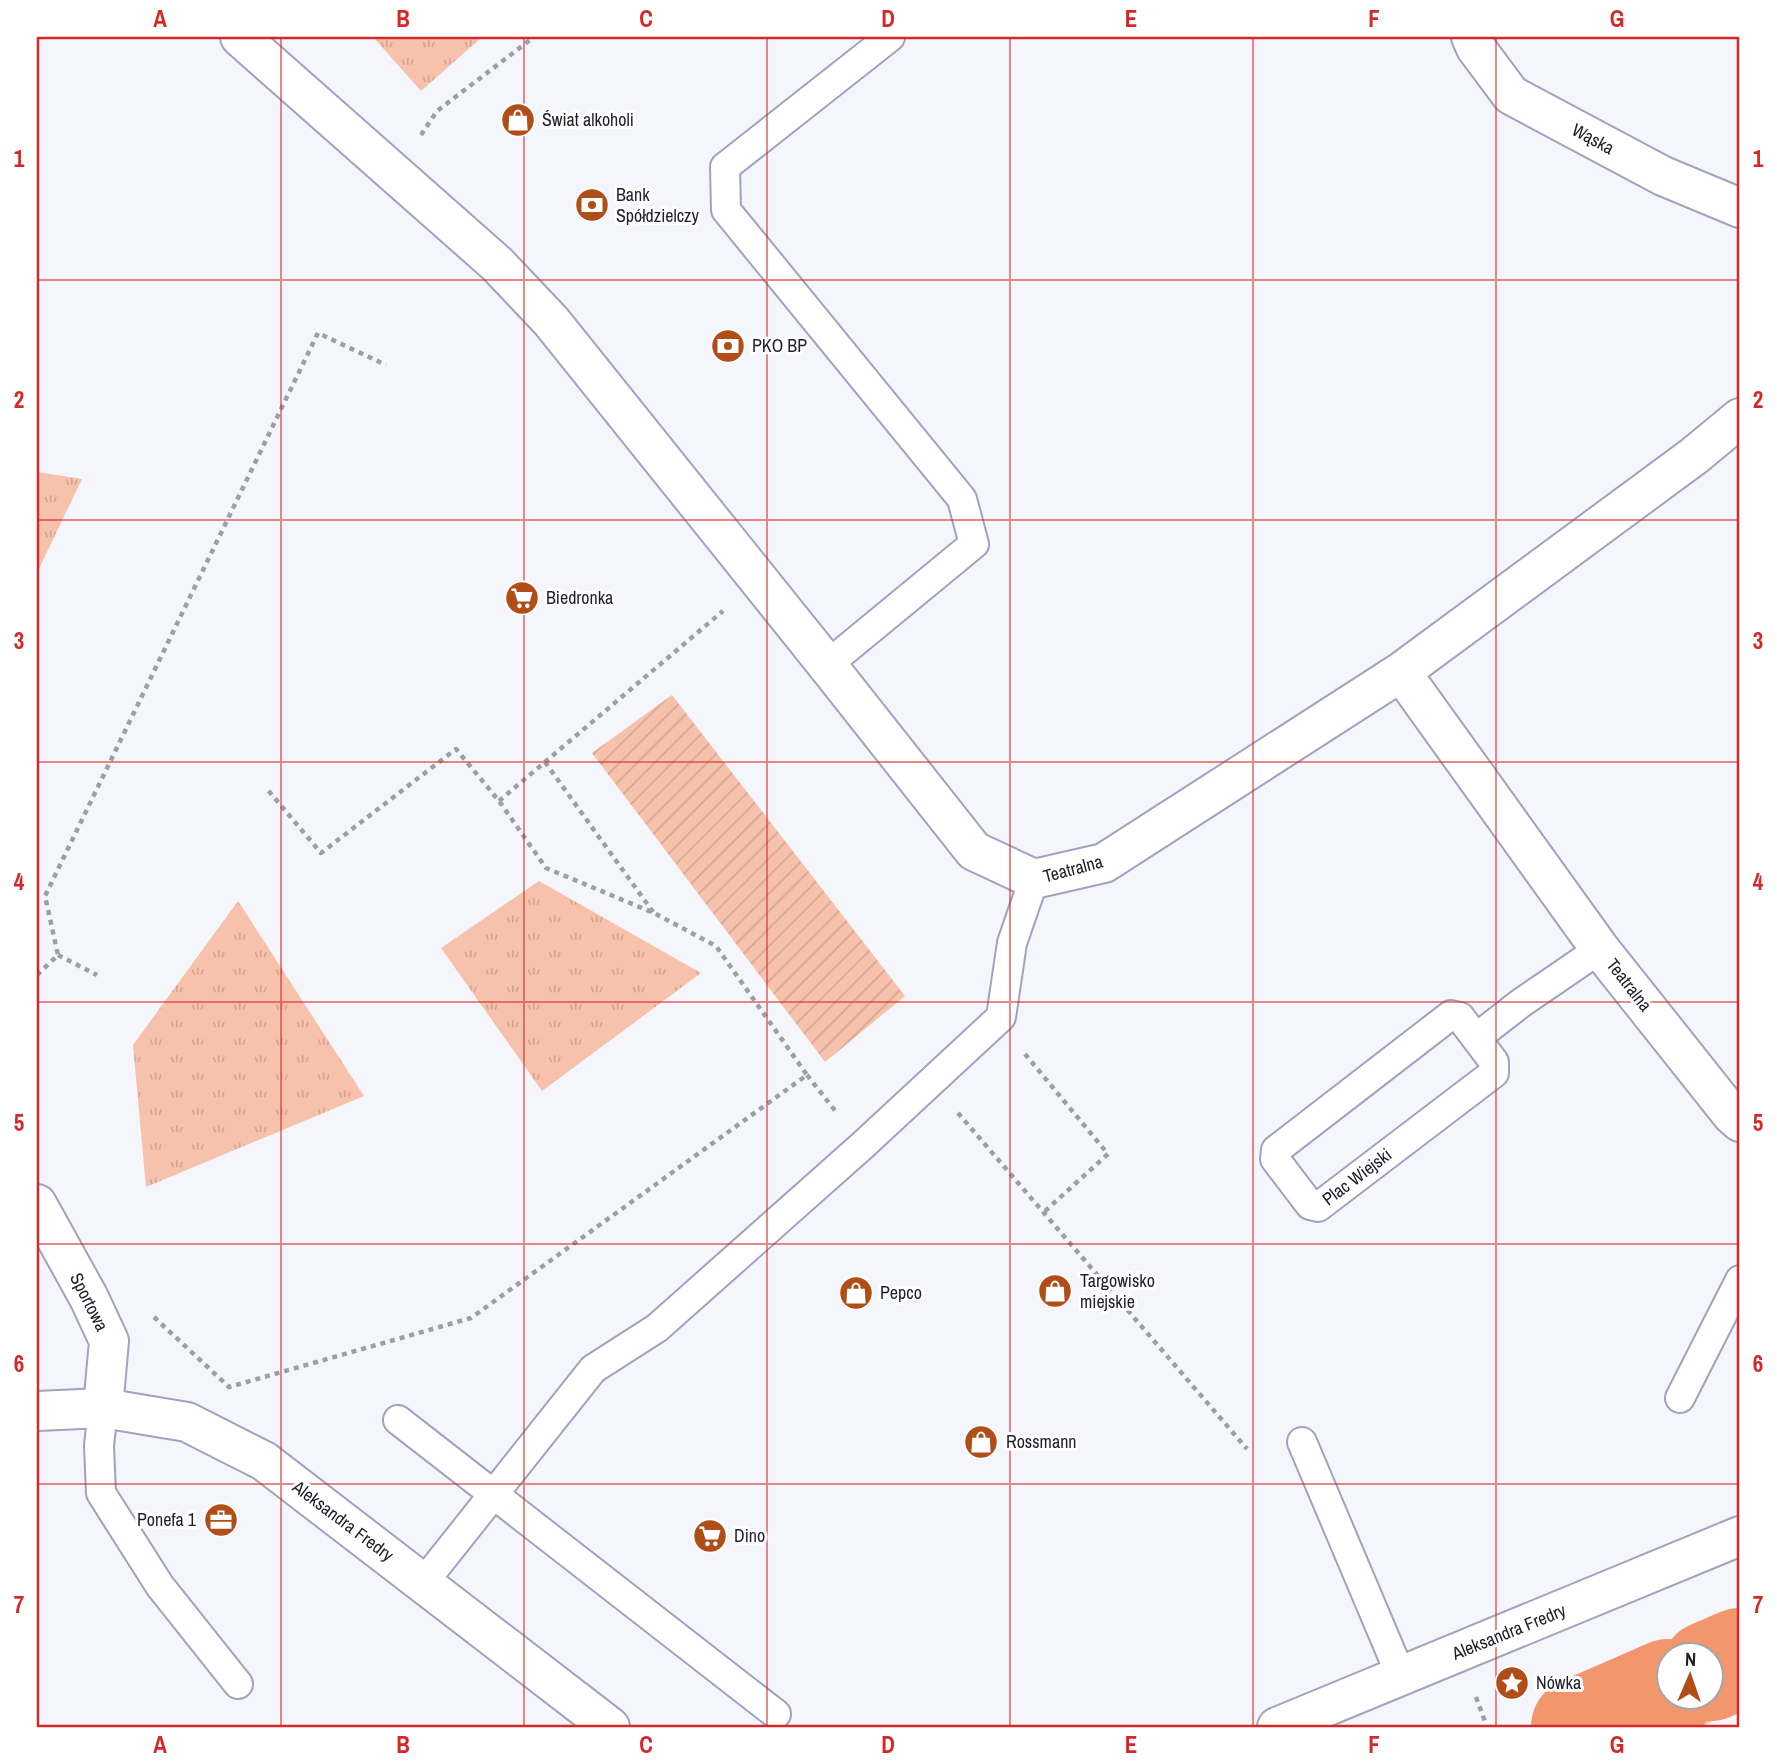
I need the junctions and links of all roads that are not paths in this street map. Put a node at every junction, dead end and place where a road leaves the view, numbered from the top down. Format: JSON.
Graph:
{"nodes":[{"id":1,"x":240,"y":37,"type":"edge"},
{"id":2,"x":890,"y":37,"type":"edge"},
{"id":3,"x":1471,"y":37,"type":"edge"},
{"id":4,"x":1740,"y":208,"type":"edge"},
{"id":5,"x":1740,"y":418,"type":"edge"},
{"id":6,"x":827,"y":666,"type":"junction"},
{"id":7,"x":1401,"y":672,"type":"junction"},
{"id":8,"x":1034,"y":879,"type":"junction"},
{"id":9,"x":1600,"y":948,"type":"junction"},
{"id":10,"x":1476,"y":1038,"type":"junction"},
{"id":11,"x":1740,"y":1122,"type":"edge"},
{"id":12,"x":37,"y":1204,"type":"edge"},
{"id":13,"x":1740,"y":1280,"type":"edge"},
{"id":14,"x":1680,"y":1398,"type":"dead end"},
{"id":15,"x":103,"y":1408,"type":"junction"},
{"id":16,"x":37,"y":1411,"type":"edge"},
{"id":17,"x":398,"y":1420,"type":"dead end"},
{"id":18,"x":1302,"y":1442,"type":"dead end"},
{"id":19,"x":493,"y":1494,"type":"junction"},
{"id":20,"x":1740,"y":1536,"type":"edge"},
{"id":21,"x":423,"y":1583,"type":"junction"},
{"id":22,"x":1401,"y":1676,"type":"junction"},
{"id":23,"x":238,"y":1684,"type":"dead end"},
{"id":24,"x":776,"y":1714,"type":"dead end"},
{"id":25,"x":610,"y":1727,"type":"edge"},
{"id":26,"x":1277,"y":1727,"type":"edge"}],
"edges":[{"from":1,"to":6,"type":"street","name":"Teatralna"},
{"from":2,"to":6,"type":"lane"},
{"from":3,"to":4,"type":"street","name":"Wąska"},
{"from":5,"to":7,"type":"street","name":"Teatralna"},
{"from":6,"to":8,"type":"street","name":"Teatralna"},
{"from":7,"to":8,"type":"street","name":"Teatralna"},
{"from":7,"to":9,"type":"street","name":"Teatralna"},
{"from":8,"to":19,"type":"lane"},
{"from":9,"to":10,"type":"lane"},
{"from":9,"to":11,"type":"street","name":"Teatralna"},
{"from":10,"to":10,"type":"lane","name":"Plac Wiejski"},
{"from":12,"to":15,"type":"street","name":"Sportowa"},
{"from":13,"to":14,"type":"lane"},
{"from":15,"to":16,"type":"street","name":"Aleksandra Fredry"},
{"from":15,"to":21,"type":"street","name":"Aleksandra Fredry"},
{"from":15,"to":23,"type":"lane"},
{"from":17,"to":19,"type":"lane"},
{"from":18,"to":22,"type":"lane"},
{"from":19,"to":21,"type":"lane"},
{"from":19,"to":24,"type":"lane"},
{"from":20,"to":22,"type":"street","name":"Aleksandra Fredry"},
{"from":21,"to":25,"type":"street","name":"Aleksandra Fredry"},
{"from":22,"to":26,"type":"street","name":"Aleksandra Fredry"}]}
